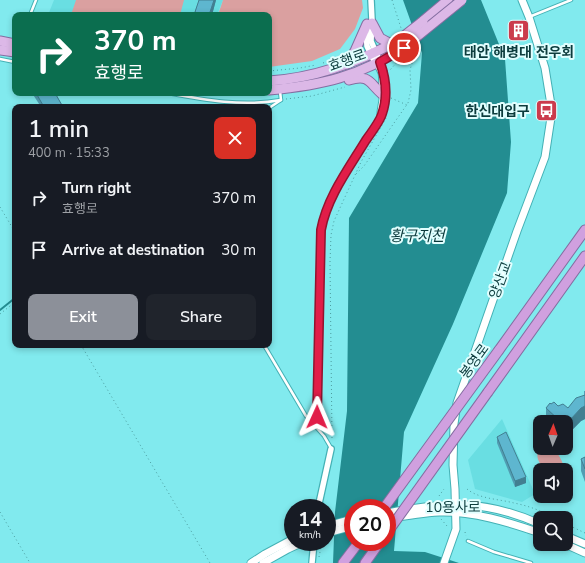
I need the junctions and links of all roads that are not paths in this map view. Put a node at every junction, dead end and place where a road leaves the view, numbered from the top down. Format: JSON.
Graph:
{"nodes":[{"id":1,"x":36,"y":0,"type":"edge"},
{"id":2,"x":371,"y":0,"type":"edge"},
{"id":3,"x":448,"y":0,"type":"edge"},
{"id":4,"x":462,"y":0,"type":"edge"},
{"id":5,"x":522,"y":0,"type":"edge"},
{"id":6,"x":571,"y":0,"type":"edge"},
{"id":7,"x":31,"y":12,"type":"edge"},
{"id":8,"x":529,"y":17,"type":"junction"},
{"id":9,"x":370,"y":21,"type":"junction"},
{"id":10,"x":0,"y":41,"type":"edge"},
{"id":11,"x":12,"y":43,"type":"edge"},
{"id":12,"x":402,"y":45,"type":"junction"},
{"id":13,"x":0,"y":50,"type":"edge"},
{"id":14,"x":12,"y":52,"type":"edge"},
{"id":15,"x":373,"y":53,"type":"junction"},
{"id":16,"x":0,"y":59,"type":"edge"},
{"id":17,"x":12,"y":61,"type":"edge"},
{"id":18,"x":378,"y":63,"type":"junction"},
{"id":19,"x":344,"y":65,"type":"junction"},
{"id":20,"x":338,"y":79,"type":"junction"},
{"id":21,"x":272,"y":81,"type":"edge"},
{"id":22,"x":319,"y":84,"type":"junction"},
{"id":23,"x":280,"y":89,"type":"junction"},
{"id":24,"x":272,"y":90,"type":"edge"},
{"id":25,"x":382,"y":94,"type":"junction"},
{"id":26,"x":184,"y":96,"type":"edge"},
{"id":27,"x":281,"y":100,"type":"junction"},
{"id":28,"x":272,"y":106,"type":"edge"},
{"id":29,"x":379,"y":119,"type":"junction"},
{"id":30,"x":585,"y":230,"type":"edge"},
{"id":31,"x":585,"y":256,"type":"edge"},
{"id":32,"x":266,"y":348,"type":"edge"},
{"id":33,"x":317,"y":417,"type":"dead end"},
{"id":34,"x":331,"y":449,"type":"joint"},
{"id":35,"x":320,"y":499,"type":"edge"},
{"id":36,"x":391,"y":499,"type":"edge"},
{"id":37,"x":456,"y":504,"type":"junction"},
{"id":38,"x":492,"y":508,"type":"junction"},
{"id":39,"x":433,"y":509,"type":"junction"},
{"id":40,"x":396,"y":511,"type":"edge"},
{"id":41,"x":456,"y":513,"type":"junction"},
{"id":42,"x":396,"y":517,"type":"edge"},
{"id":43,"x":490,"y":518,"type":"junction"},
{"id":44,"x":396,"y":520,"type":"edge"},
{"id":45,"x":533,"y":521,"type":"edge"},
{"id":46,"x":533,"y":531,"type":"edge"},
{"id":47,"x":573,"y":539,"type":"edge"},
{"id":48,"x":468,"y":541,"type":"dead end"},
{"id":49,"x":284,"y":544,"type":"edge"},
{"id":50,"x":585,"y":544,"type":"edge"},
{"id":51,"x":573,"y":548,"type":"edge"},
{"id":52,"x":284,"y":551,"type":"edge"},
{"id":53,"x":313,"y":551,"type":"edge"},
{"id":54,"x":352,"y":551,"type":"edge"},
{"id":55,"x":374,"y":551,"type":"edge"},
{"id":56,"x":585,"y":553,"type":"edge"},
{"id":57,"x":251,"y":563,"type":"edge"},
{"id":58,"x":263,"y":563,"type":"edge"},
{"id":59,"x":312,"y":563,"type":"edge"},
{"id":60,"x":343,"y":563,"type":"edge"},
{"id":61,"x":365,"y":563,"type":"edge"},
{"id":62,"x":444,"y":563,"type":"edge"},
{"id":63,"x":531,"y":563,"type":"edge"}],
"edges":[{"from":1,"to":7,"type":"lane"},
{"from":2,"to":9,"type":"street"},
{"from":3,"to":12,"type":"main road","bridge":true},
{"from":4,"to":12,"type":"main road","name":"효행로","bridge":true},
{"from":5,"to":8,"type":"street","name":"양산교"},
{"from":6,"to":8,"type":"lane"},
{"from":8,"to":37,"type":"street","name":"양산교"},
{"from":9,"to":12,"type":"main road"},
{"from":9,"to":15,"type":"street"},
{"from":9,"to":19,"type":"main road"},
{"from":10,"to":11,"type":"main road"},
{"from":12,"to":15,"type":"main road","name":"효행로"},
{"from":12,"to":18,"type":"main road","name":"효행로"},
{"from":13,"to":14,"type":"main road"},
{"from":15,"to":18,"type":"street"},
{"from":15,"to":19,"type":"main road","name":"효행로"},
{"from":16,"to":17,"type":"lane"},
{"from":18,"to":20,"type":"main road","name":"효행로"},
{"from":18,"to":25,"type":"lane"},
{"from":18,"to":29,"type":"lane"},
{"from":19,"to":21,"type":"main road","name":"효행로"},
{"from":19,"to":22,"type":"main road"},
{"from":20,"to":22,"type":"main road","name":"효행로"},
{"from":20,"to":25,"type":"main road"},
{"from":22,"to":23,"type":"main road","name":"효행로"},
{"from":23,"to":24,"type":"main road","name":"효행로"},
{"from":23,"to":27,"type":"lane"},
{"from":25,"to":29,"type":"lane"},
{"from":26,"to":27,"type":"lane"},
{"from":27,"to":28,"type":"lane"},
{"from":29,"to":33,"type":"lane"},
{"from":30,"to":36,"type":"highway","name":"봉영로","bridge":true},
{"from":31,"to":44,"type":"highway","name":"봉영로","bridge":true},
{"from":32,"to":34,"type":"lane"},
{"from":34,"to":35,"type":"street"},
{"from":37,"to":38,"type":"street","name":"10용사로"},
{"from":37,"to":39,"type":"street","name":"10용사로"},
{"from":37,"to":41,"type":"street","name":"양산교"},
{"from":38,"to":43,"type":"street"},
{"from":38,"to":45,"type":"street","name":"10용사로"},
{"from":39,"to":40,"type":"street","name":"10용사로"},
{"from":39,"to":41,"type":"street","name":"10용사로"},
{"from":39,"to":42,"type":"street","name":"10용사로"},
{"from":41,"to":43,"type":"street","name":"10용사로"},
{"from":41,"to":62,"type":"street","name":"양산교"},
{"from":43,"to":46,"type":"street","name":"10용사로"},
{"from":47,"to":50,"type":"street"},
{"from":48,"to":63,"type":"lane"},
{"from":49,"to":57,"type":"street"},
{"from":51,"to":56,"type":"street"},
{"from":52,"to":58,"type":"street"},
{"from":53,"to":59,"type":"street"},
{"from":54,"to":60,"type":"highway"},
{"from":55,"to":61,"type":"highway"}]}
